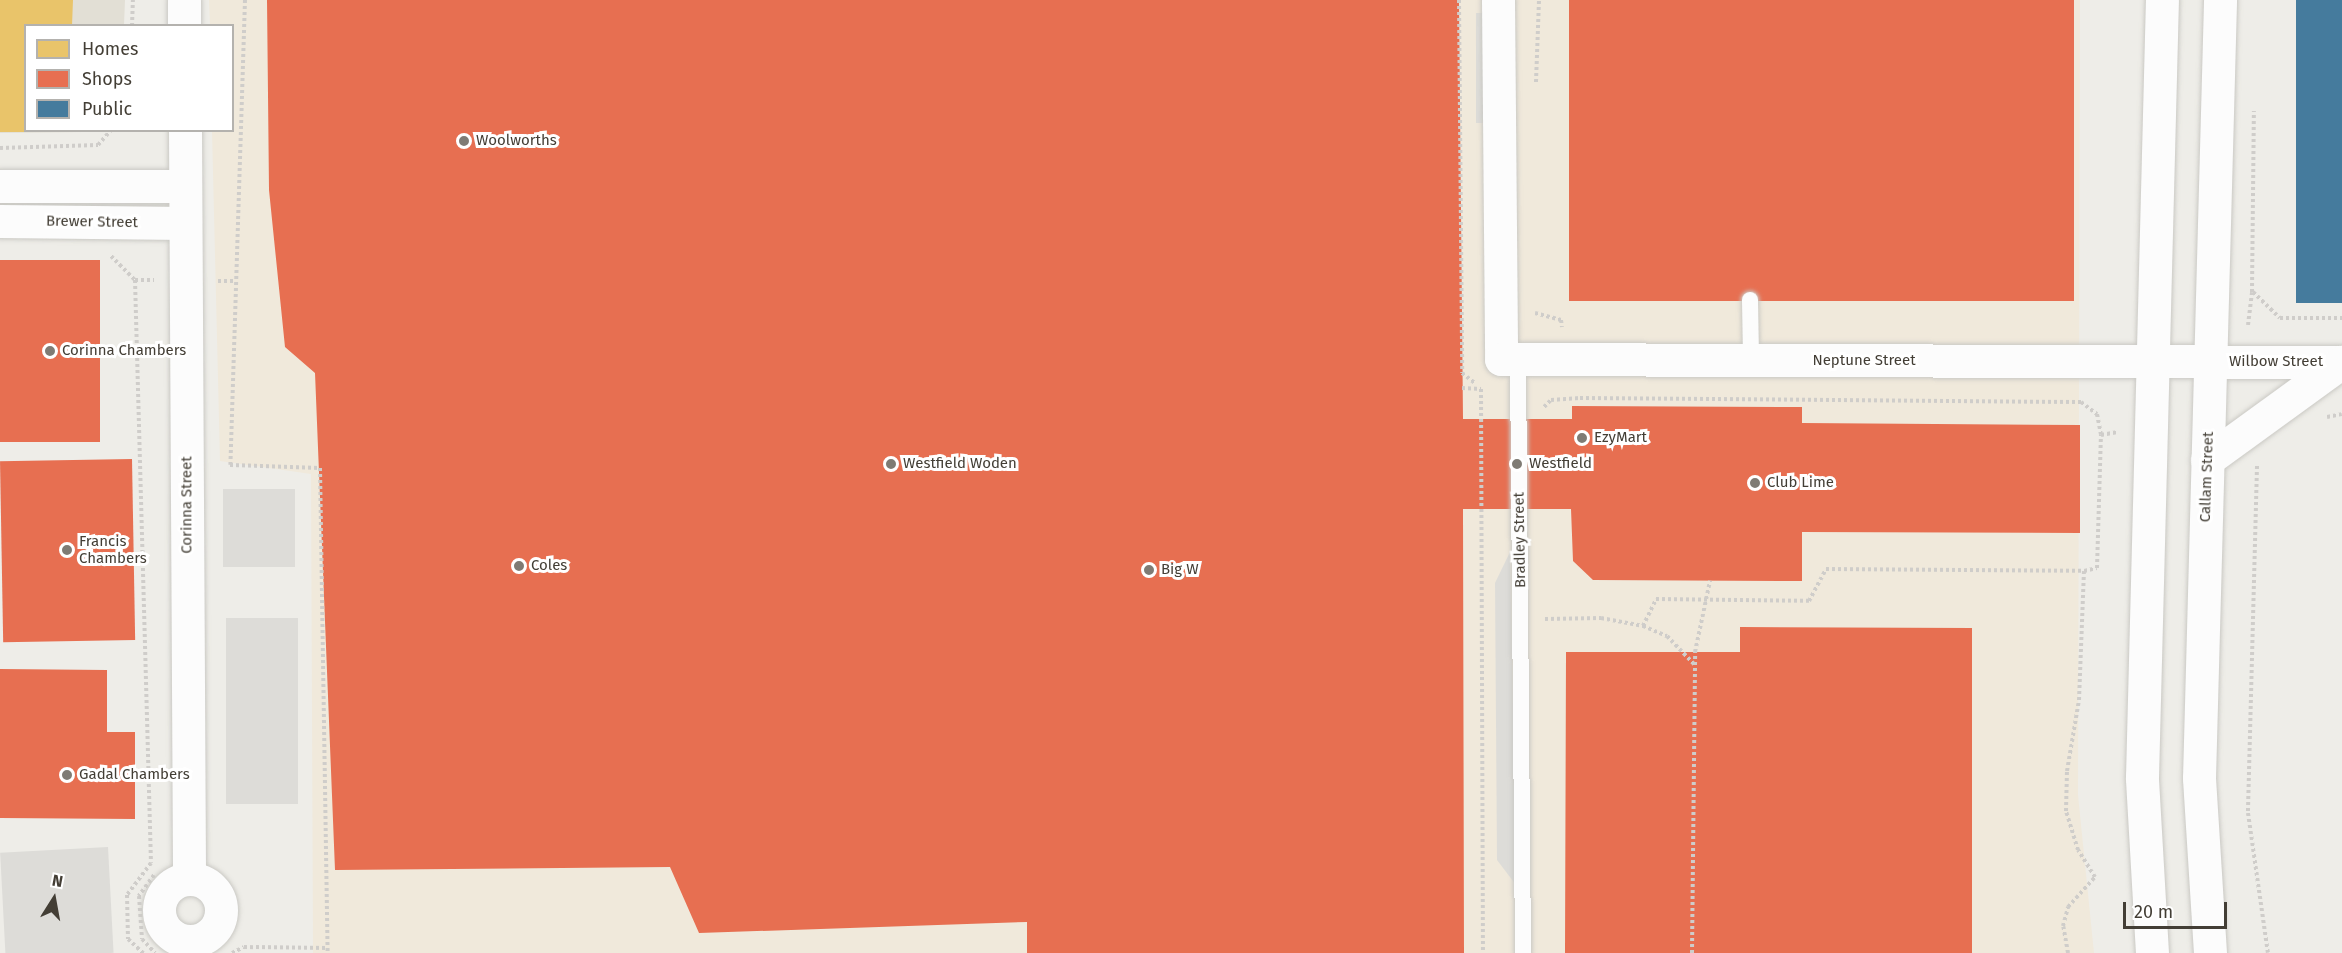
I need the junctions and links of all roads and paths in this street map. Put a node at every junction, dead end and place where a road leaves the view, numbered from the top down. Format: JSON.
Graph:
{"nodes":[{"id":1,"x":133,"y":0,"type":"edge"},
{"id":2,"x":184,"y":0,"type":"edge"},
{"id":3,"x":245,"y":0,"type":"edge"},
{"id":4,"x":1459,"y":0,"type":"edge"},
{"id":5,"x":1498,"y":0,"type":"edge"},
{"id":6,"x":2162,"y":0,"type":"edge"},
{"id":7,"x":2220,"y":0,"type":"edge"},
{"id":8,"x":132,"y":24,"type":"edge"},
{"id":9,"x":184,"y":24,"type":"edge"},
{"id":10,"x":2254,"y":105,"type":"dead end"},
{"id":11,"x":109,"y":132,"type":"edge"},
{"id":12,"x":185,"y":132,"type":"edge"},
{"id":13,"x":0,"y":148,"type":"edge"},
{"id":14,"x":0,"y":186,"type":"edge"},
{"id":15,"x":185,"y":186,"type":"junction"},
{"id":16,"x":0,"y":221,"type":"edge"},
{"id":17,"x":185,"y":223,"type":"junction"},
{"id":18,"x":135,"y":280,"type":"dead end"},
{"id":19,"x":1750,"y":300,"type":"dead end"},
{"id":20,"x":2342,"y":318,"type":"edge"},
{"id":21,"x":1518,"y":359,"type":"junction"},
{"id":22,"x":1752,"y":360,"type":"junction"},
{"id":23,"x":2153,"y":362,"type":"junction"},
{"id":24,"x":2210,"y":362,"type":"junction"},
{"id":25,"x":2342,"y":362,"type":"edge"},
{"id":26,"x":1462,"y":373,"type":"dead end"},
{"id":27,"x":1462,"y":388,"type":"dead end"},
{"id":28,"x":2097,"y":414,"type":"dead end"},
{"id":29,"x":1543,"y":418,"type":"dead end"},
{"id":30,"x":2101,"y":435,"type":"dead end"},
{"id":31,"x":2261,"y":458,"type":"dead end"},
{"id":32,"x":2207,"y":460,"type":"junction"},
{"id":33,"x":2084,"y":571,"type":"junction"},
{"id":34,"x":1710,"y":581,"type":"dead end"},
{"id":35,"x":1545,"y":619,"type":"dead end"},
{"id":36,"x":1643,"y":626,"type":"junction"},
{"id":37,"x":1695,"y":665,"type":"junction"},
{"id":38,"x":189,"y":879,"type":"junction"},
{"id":39,"x":139,"y":896,"type":"dead end"},
{"id":40,"x":186,"y":946,"type":"edge"},
{"id":41,"x":328,"y":950,"type":"edge"},
{"id":42,"x":143,"y":953,"type":"edge"},
{"id":43,"x":155,"y":953,"type":"edge"},
{"id":44,"x":232,"y":953,"type":"edge"},
{"id":45,"x":1483,"y":953,"type":"edge"},
{"id":46,"x":1523,"y":953,"type":"edge"},
{"id":47,"x":1692,"y":953,"type":"edge"},
{"id":48,"x":2068,"y":953,"type":"edge"},
{"id":49,"x":2152,"y":953,"type":"edge"},
{"id":50,"x":2210,"y":953,"type":"edge"},
{"id":51,"x":2268,"y":953,"type":"edge"}],
"edges":[{"from":1,"to":8,"type":"path"},
{"from":2,"to":9,"type":"street"},
{"from":3,"to":41,"type":"path"},
{"from":4,"to":26,"type":"path"},
{"from":5,"to":21,"type":"street"},
{"from":6,"to":23,"type":"street"},
{"from":7,"to":24,"type":"street","name":"Callam Street"},
{"from":10,"to":20,"type":"path"},
{"from":11,"to":13,"type":"path"},
{"from":12,"to":15,"type":"street","name":"Corinna Street"},
{"from":14,"to":15,"type":"street"},
{"from":15,"to":17,"type":"street","name":"Corinna Street"},
{"from":16,"to":17,"type":"street","name":"Brewer Street"},
{"from":17,"to":38,"type":"street","name":"Corinna Street"},
{"from":18,"to":42,"type":"path"},
{"from":19,"to":22,"type":"lane"},
{"from":21,"to":22,"type":"street","name":"Neptune Street"},
{"from":21,"to":46,"type":"lane","name":"Bradley Street"},
{"from":22,"to":23,"type":"street","name":"Neptune Street"},
{"from":23,"to":24,"type":"street","name":"Neptune Street"},
{"from":23,"to":49,"type":"street"},
{"from":24,"to":25,"type":"street","name":"Wilbow Street"},
{"from":24,"to":32,"type":"street","name":"Callam Street"},
{"from":25,"to":32,"type":"street"},
{"from":27,"to":45,"type":"path"},
{"from":28,"to":29,"type":"path"},
{"from":30,"to":33,"type":"path"},
{"from":31,"to":51,"type":"path"},
{"from":32,"to":50,"type":"street","name":"Callam Street"},
{"from":33,"to":36,"type":"path"},
{"from":33,"to":48,"type":"path"},
{"from":34,"to":37,"type":"path","bridge":true},
{"from":35,"to":36,"type":"path"},
{"from":36,"to":37,"type":"path"},
{"from":37,"to":47,"type":"path"},
{"from":38,"to":40,"type":"street"},
{"from":38,"to":40,"type":"street"},
{"from":39,"to":43,"type":"path"},
{"from":41,"to":44,"type":"path"}]}
